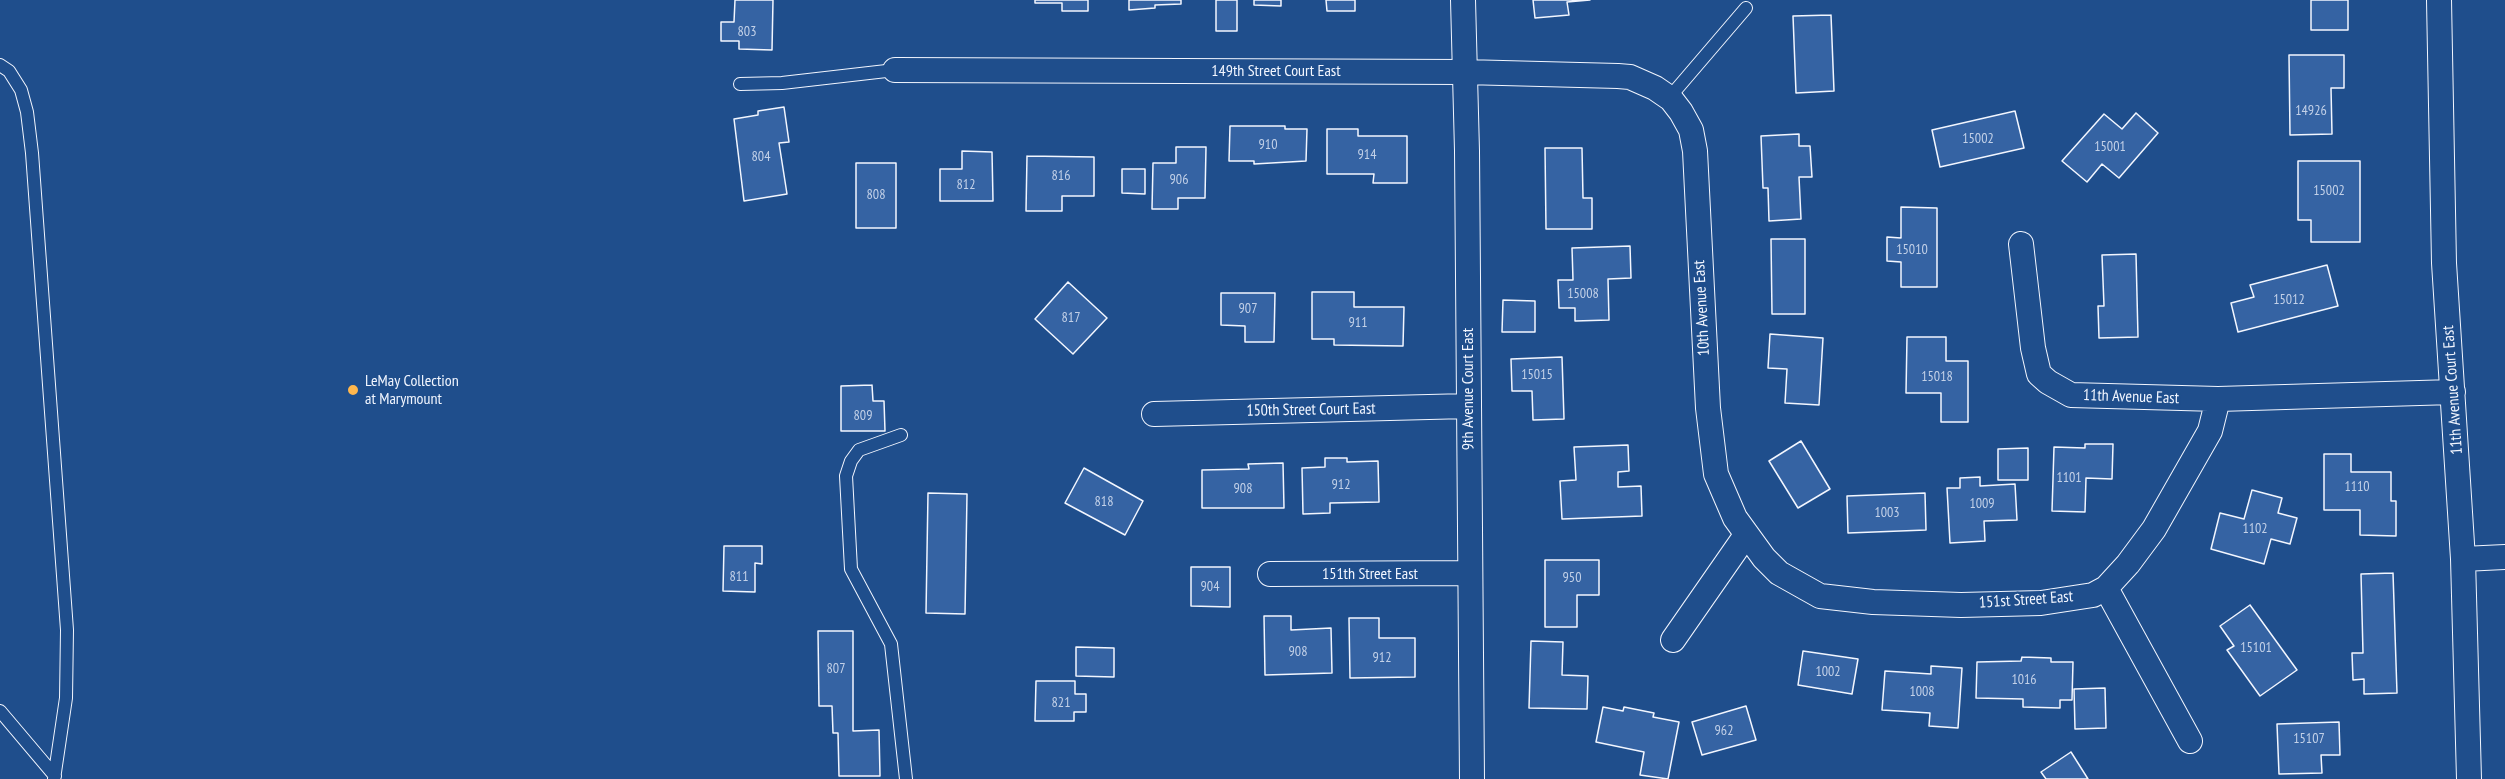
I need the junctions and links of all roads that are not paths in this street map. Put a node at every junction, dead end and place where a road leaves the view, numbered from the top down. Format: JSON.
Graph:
{"nodes":[{"id":1,"x":1463,"y":0,"type":"edge"},
{"id":2,"x":2439,"y":0,"type":"edge"},
{"id":3,"x":1746,"y":8,"type":"dead end"},
{"id":4,"x":0,"y":65,"type":"edge"},
{"id":5,"x":895,"y":70,"type":"joint"},
{"id":6,"x":1464,"y":72,"type":"junction"},
{"id":7,"x":740,"y":84,"type":"dead end"},
{"id":8,"x":1662,"y":93,"type":"junction"},
{"id":9,"x":2021,"y":244,"type":"dead end"},
{"id":10,"x":2453,"y":392,"type":"junction"},
{"id":11,"x":2218,"y":399,"type":"junction"},
{"id":12,"x":1468,"y":406,"type":"junction"},
{"id":13,"x":1155,"y":414,"type":"dead end"},
{"id":14,"x":902,"y":435,"type":"dead end"},
{"id":15,"x":1746,"y":536,"type":"junction"},
{"id":16,"x":2505,"y":557,"type":"edge"},
{"id":17,"x":2463,"y":559,"type":"junction"},
{"id":18,"x":1469,"y":573,"type":"junction"},
{"id":19,"x":1270,"y":574,"type":"dead end"},
{"id":20,"x":2106,"y":588,"type":"junction"},
{"id":21,"x":1673,"y":639,"type":"dead end"},
{"id":22,"x":0,"y":711,"type":"edge"},
{"id":23,"x":2190,"y":741,"type":"dead end"},
{"id":24,"x":55,"y":778,"type":"edge"},
{"id":25,"x":906,"y":779,"type":"edge"},
{"id":26,"x":1472,"y":779,"type":"edge"},
{"id":27,"x":2469,"y":779,"type":"edge"}],
"edges":[{"from":1,"to":6,"type":"street","name":"9th Avenue Court East"},
{"from":2,"to":10,"type":"street","name":"11th Avenue Court East"},
{"from":3,"to":8,"type":"lane"},
{"from":4,"to":24,"type":"lane"},
{"from":5,"to":6,"type":"street","name":"149th Street Court East"},
{"from":5,"to":7,"type":"lane"},
{"from":6,"to":8,"type":"street","name":"149th Street Court East"},
{"from":6,"to":12,"type":"street","name":"9th Avenue Court East"},
{"from":8,"to":15,"type":"street","name":"10th Avenue East"},
{"from":9,"to":11,"type":"street","name":"11th Avenue East"},
{"from":10,"to":11,"type":"street"},
{"from":10,"to":17,"type":"street","name":"11th Avenue Court East"},
{"from":11,"to":20,"type":"street","name":"151st Street East"},
{"from":12,"to":13,"type":"street","name":"150th Street Court East"},
{"from":12,"to":18,"type":"street","name":"9th Avenue Court East"},
{"from":14,"to":25,"type":"lane"},
{"from":15,"to":20,"type":"street","name":"151st Street East"},
{"from":15,"to":21,"type":"street"},
{"from":16,"to":17,"type":"street"},
{"from":17,"to":27,"type":"street","name":"11th Avenue Court East"},
{"from":18,"to":19,"type":"street","name":"151th Street East"},
{"from":18,"to":26,"type":"street","name":"9th Avenue Court East"},
{"from":20,"to":23,"type":"street"},
{"from":22,"to":24,"type":"lane"}]}
